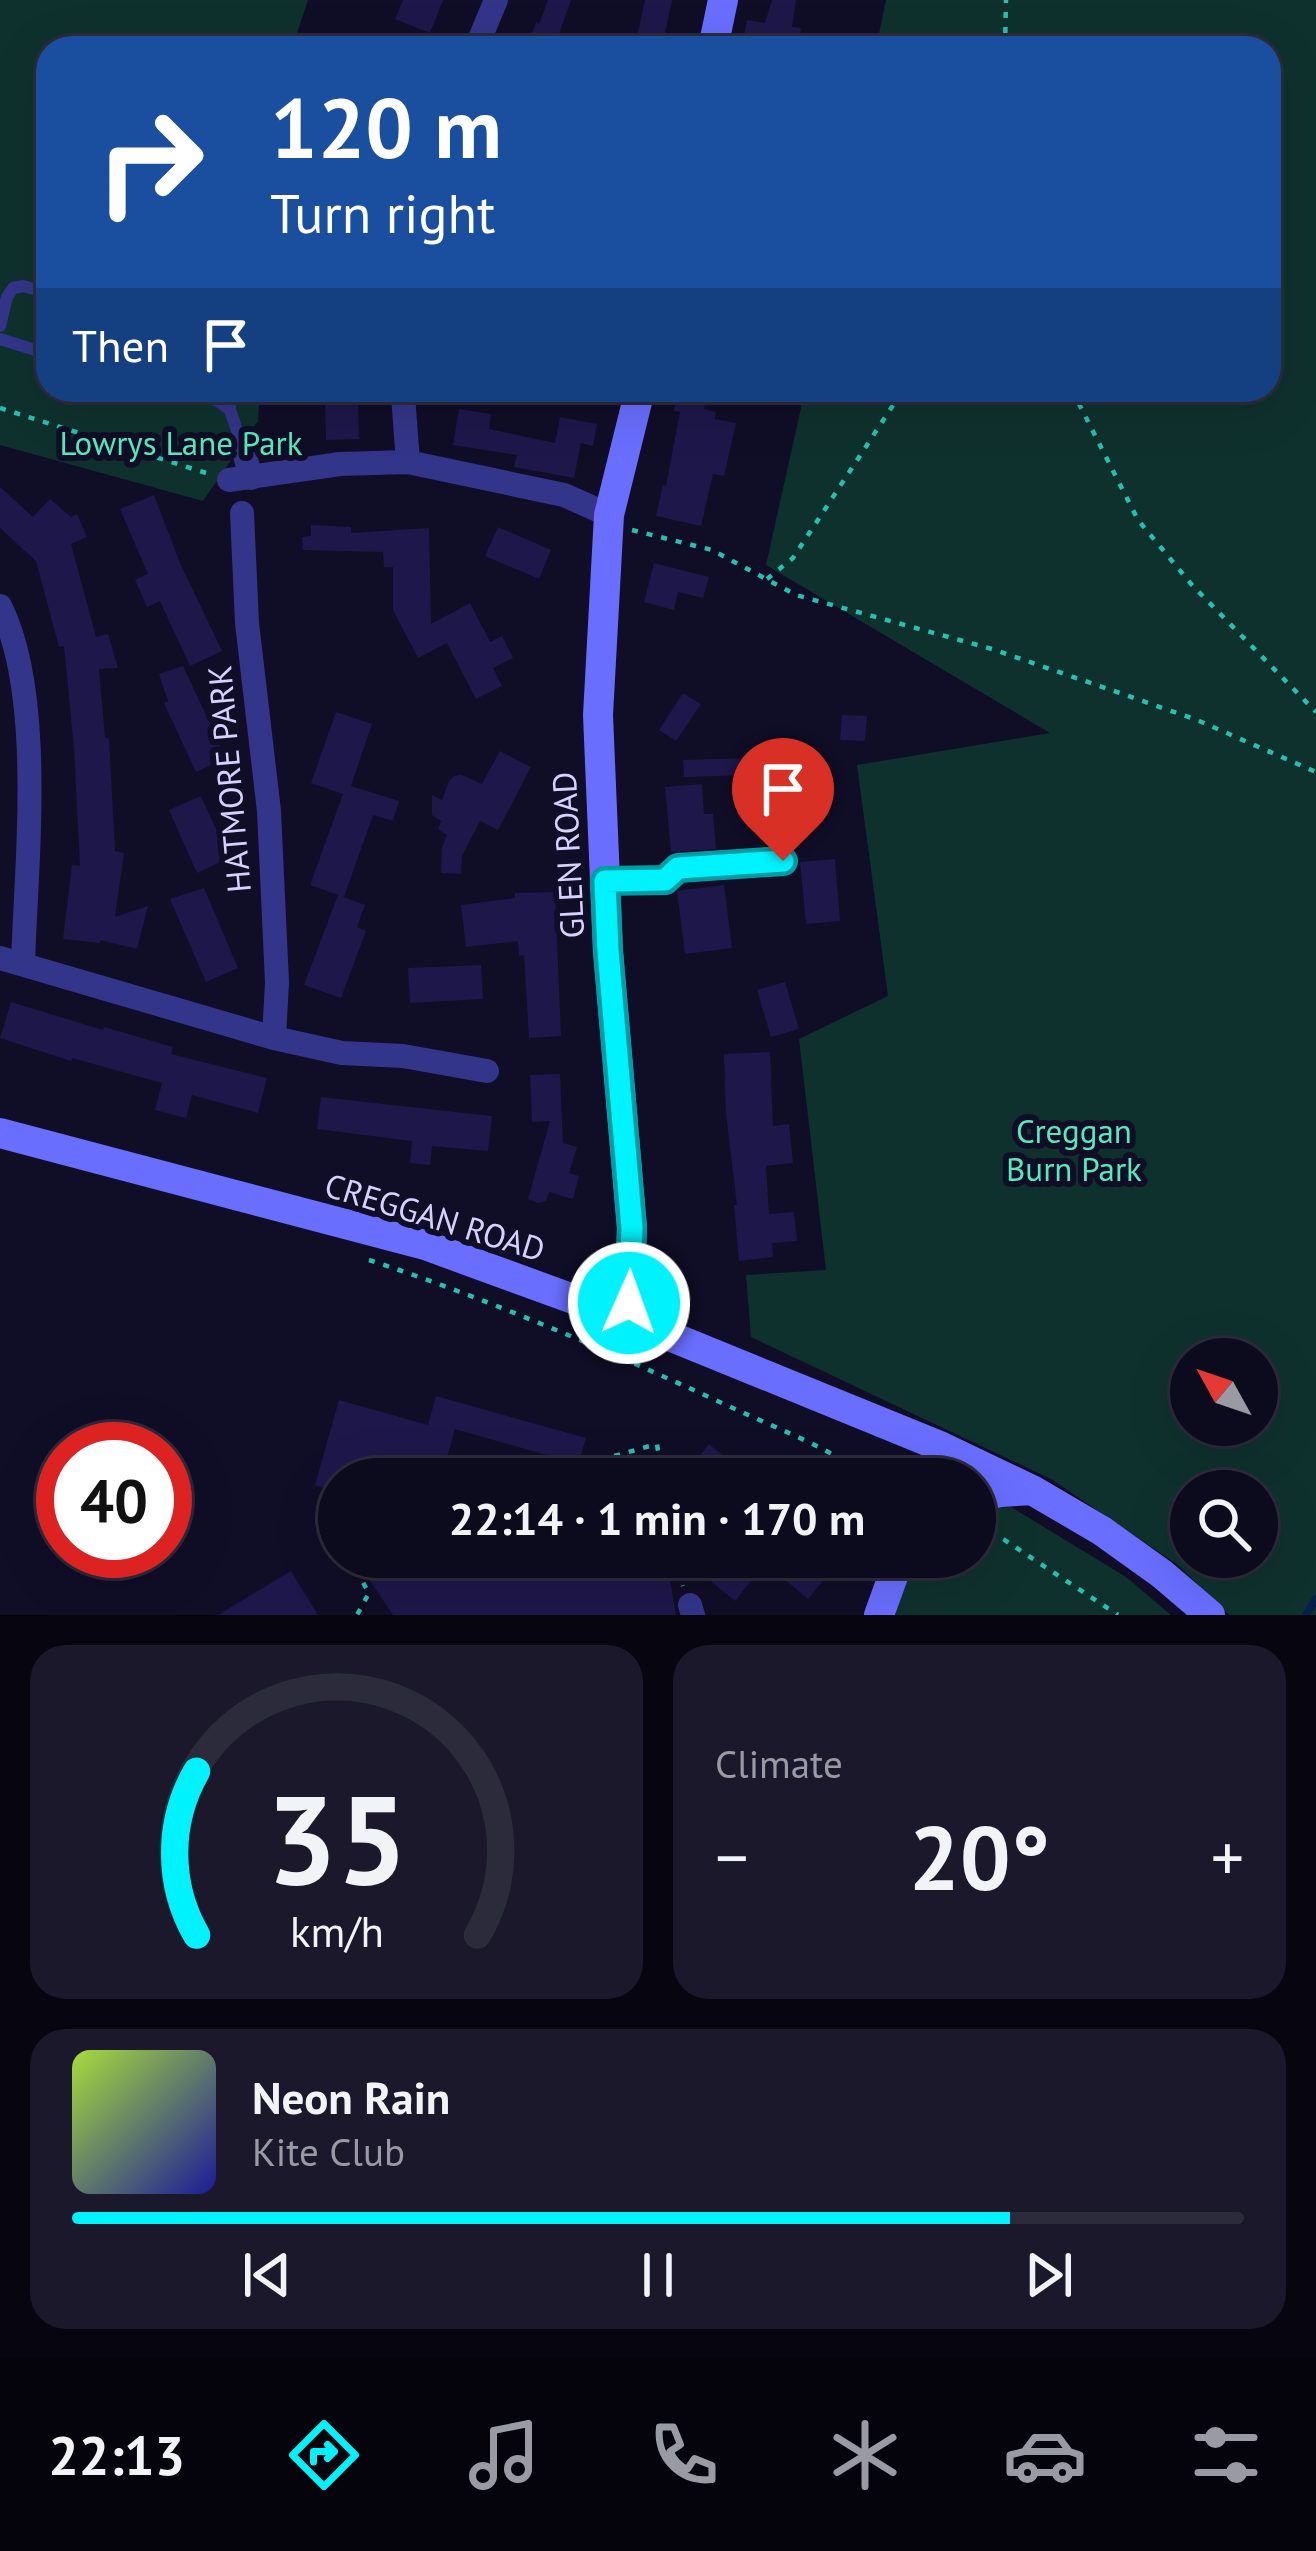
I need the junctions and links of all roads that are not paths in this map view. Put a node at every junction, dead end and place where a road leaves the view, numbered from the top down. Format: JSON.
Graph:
{"nodes":[{"id":1,"x":496,"y":0,"type":"edge"},
{"id":2,"x":723,"y":0,"type":"edge"},
{"id":3,"x":481,"y":36,"type":"edge"},
{"id":4,"x":716,"y":36,"type":"edge"},
{"id":5,"x":36,"y":290,"type":"edge"},
{"id":6,"x":0,"y":326,"type":"edge"},
{"id":7,"x":0,"y":339,"type":"edge"},
{"id":8,"x":36,"y":350,"type":"edge"},
{"id":9,"x":219,"y":402,"type":"edge"},
{"id":10,"x":230,"y":402,"type":"edge"},
{"id":11,"x":402,"y":402,"type":"edge"},
{"id":12,"x":637,"y":402,"type":"edge"},
{"id":13,"x":230,"y":410,"type":"junction"},
{"id":14,"x":242,"y":448,"type":"joint"},
{"id":15,"x":408,"y":462,"type":"junction"},
{"id":16,"x":242,"y":513,"type":"dead end"},
{"id":17,"x":609,"y":520,"type":"junction"},
{"id":18,"x":0,"y":606,"type":"edge"},
{"id":19,"x":28,"y":740,"type":"junction"},
{"id":20,"x":0,"y":741,"type":"edge"},
{"id":21,"x":783,"y":861,"type":"dead end"},
{"id":22,"x":605,"y":881,"type":"junction"},
{"id":23,"x":12,"y":961,"type":"edge"},
{"id":24,"x":274,"y":1038,"type":"junction"},
{"id":25,"x":487,"y":1071,"type":"dead end"},
{"id":26,"x":0,"y":1133,"type":"edge"},
{"id":27,"x":628,"y":1319,"type":"junction"},
{"id":28,"x":942,"y":1447,"type":"junction"},
{"id":29,"x":938,"y":1458,"type":"edge"},
{"id":30,"x":1032,"y":1490,"type":"junction"},
{"id":31,"x":996,"y":1493,"type":"edge"},
{"id":32,"x":892,"y":1578,"type":"edge"},
{"id":33,"x":879,"y":1615,"type":"edge"},
{"id":34,"x":1210,"y":1615,"type":"edge"}],
"edges":[{"from":1,"to":3,"type":"street"},
{"from":2,"to":4,"type":"main road"},
{"from":5,"to":6,"type":"lane"},
{"from":7,"to":8,"type":"lane"},
{"from":9,"to":13,"type":"lane"},
{"from":10,"to":13,"type":"lane"},
{"from":11,"to":15,"type":"street"},
{"from":12,"to":17,"type":"main road","name":"GLEN ROAD"},
{"from":13,"to":14,"type":"lane"},
{"from":14,"to":15,"type":"street"},
{"from":15,"to":17,"type":"street"},
{"from":16,"to":24,"type":"street","name":"HATMORE PARK"},
{"from":17,"to":22,"type":"main road","name":"GLEN ROAD"},
{"from":18,"to":19,"type":"street"},
{"from":19,"to":20,"type":"street"},
{"from":19,"to":23,"type":"street"},
{"from":21,"to":22,"type":"lane"},
{"from":22,"to":27,"type":"main road","name":"GLEN ROAD"},
{"from":23,"to":24,"type":"street"},
{"from":24,"to":25,"type":"street"},
{"from":26,"to":27,"type":"main road","name":"CREGGAN ROAD"},
{"from":27,"to":28,"type":"main road","name":"CREGGAN ROAD"},
{"from":28,"to":29,"type":"main road"},
{"from":28,"to":30,"type":"main road","name":"CREGGAN ROAD"},
{"from":30,"to":31,"type":"main road"},
{"from":30,"to":34,"type":"main road","name":"CREGGAN ROAD"},
{"from":32,"to":33,"type":"main road"}]}
